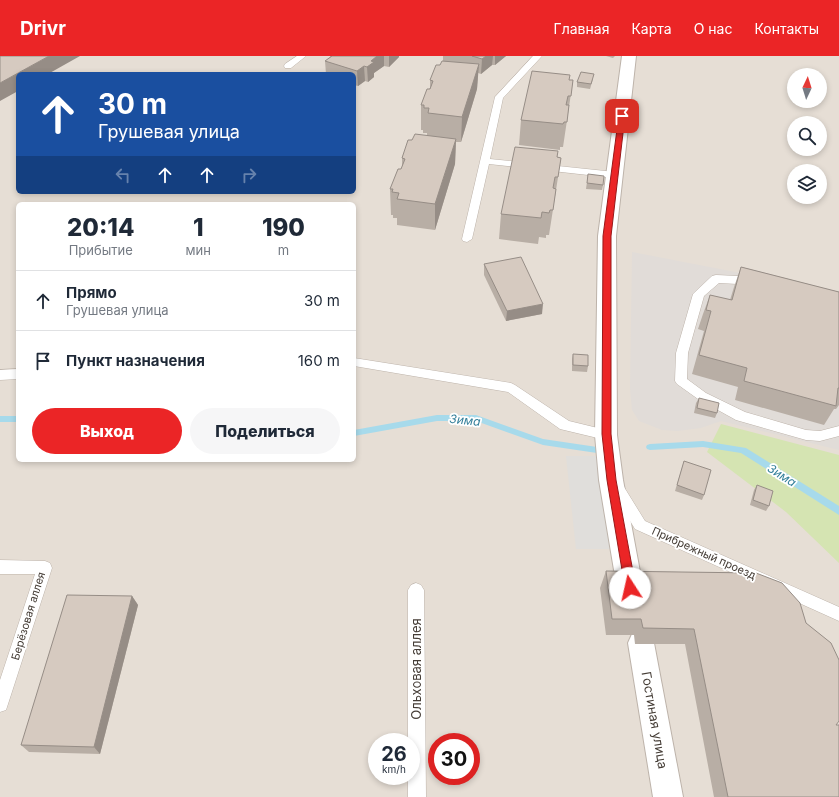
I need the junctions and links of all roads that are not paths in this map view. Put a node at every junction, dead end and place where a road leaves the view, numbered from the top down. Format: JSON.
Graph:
{"nodes":[{"id":1,"x":302,"y":56,"type":"edge"},
{"id":2,"x":538,"y":56,"type":"edge"},
{"id":3,"x":629,"y":56,"type":"edge"},
{"id":4,"x":288,"y":66,"type":"dead end"},
{"id":5,"x":485,"y":161,"type":"junction"},
{"id":6,"x":615,"y":175,"type":"junction"},
{"id":7,"x":467,"y":239,"type":"dead end"},
{"id":8,"x":767,"y":286,"type":"edge"},
{"id":9,"x":356,"y":362,"type":"edge"},
{"id":10,"x":16,"y":374,"type":"edge"},
{"id":11,"x":0,"y":375,"type":"edge"},
{"id":12,"x":839,"y":431,"type":"edge"},
{"id":13,"x":606,"y":434,"type":"junction"},
{"id":14,"x":612,"y":480,"type":"junction"},
{"id":15,"x":0,"y":567,"type":"edge"},
{"id":16,"x":630,"y":588,"type":"edge"},
{"id":17,"x":416,"y":590,"type":"dead end"},
{"id":18,"x":839,"y":614,"type":"edge"},
{"id":19,"x":641,"y":644,"type":"edge"},
{"id":20,"x":0,"y":704,"type":"edge"},
{"id":21,"x":417,"y":797,"type":"edge"},
{"id":22,"x":668,"y":797,"type":"edge"}],
"edges":[{"from":1,"to":4,"type":"lane"},
{"from":2,"to":5,"type":"lane"},
{"from":3,"to":6,"type":"street"},
{"from":5,"to":6,"type":"lane"},
{"from":5,"to":7,"type":"lane"},
{"from":6,"to":13,"type":"street"},
{"from":8,"to":12,"type":"lane"},
{"from":9,"to":13,"type":"lane"},
{"from":10,"to":11,"type":"lane"},
{"from":13,"to":14,"type":"street"},
{"from":14,"to":16,"type":"street"},
{"from":14,"to":18,"type":"lane","name":"Прибрежный проезд"},
{"from":15,"to":20,"type":"lane","name":"Берёзовая аллея"},
{"from":17,"to":21,"type":"lane","name":"Ольховая аллея"},
{"from":19,"to":22,"type":"street","name":"Гостиная улица"}]}
